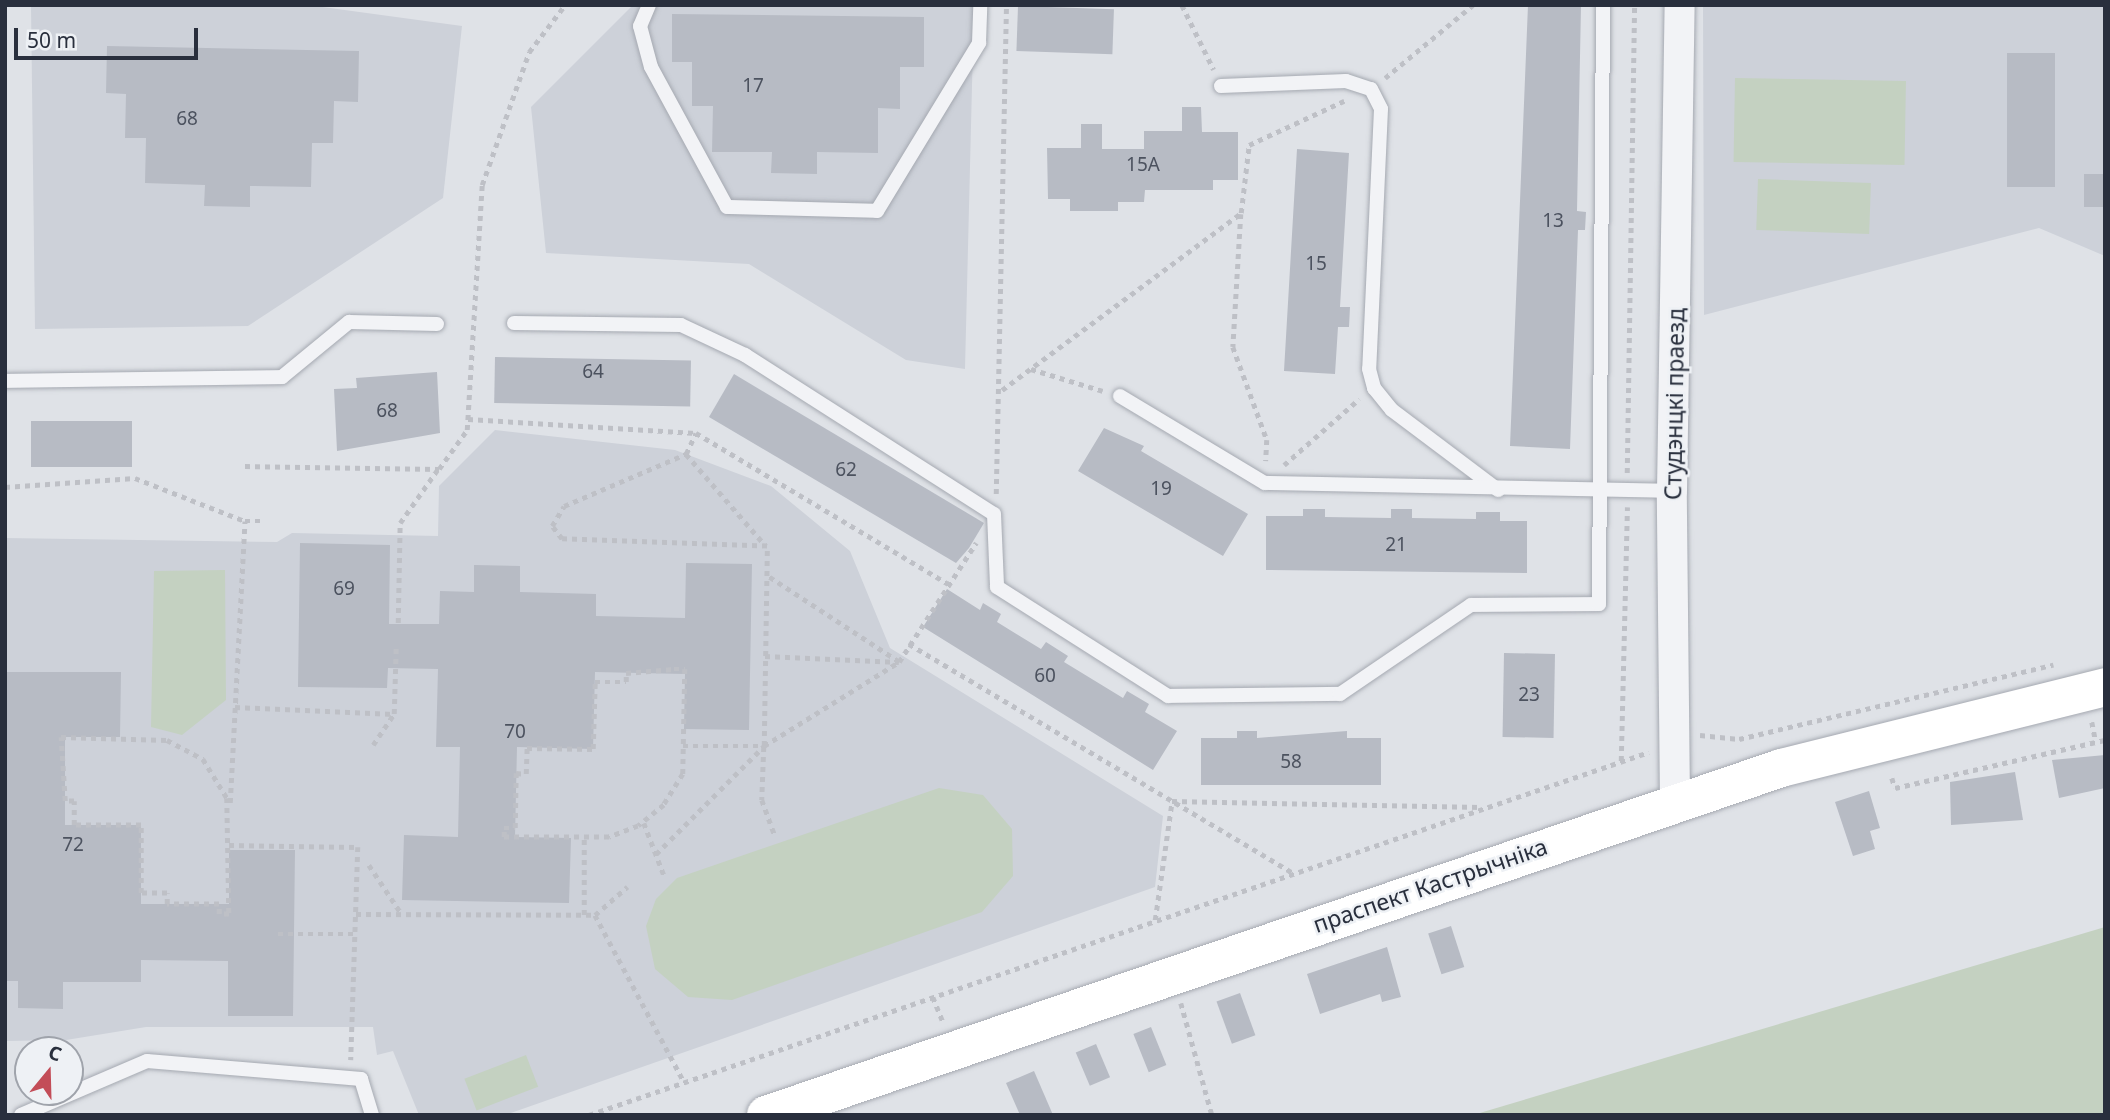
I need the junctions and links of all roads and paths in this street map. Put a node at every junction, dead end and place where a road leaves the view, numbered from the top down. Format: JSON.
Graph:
{"nodes":[{"id":1,"x":565,"y":5,"type":"edge"},
{"id":2,"x":649,"y":5,"type":"edge"},
{"id":3,"x":980,"y":5,"type":"edge"},
{"id":4,"x":1006,"y":5,"type":"edge"},
{"id":5,"x":1182,"y":5,"type":"edge"},
{"id":6,"x":1473,"y":5,"type":"edge"},
{"id":7,"x":1603,"y":5,"type":"edge"},
{"id":8,"x":1634,"y":5,"type":"edge"},
{"id":9,"x":1680,"y":5,"type":"edge"},
{"id":10,"x":1220,"y":86,"type":"joint"},
{"id":11,"x":1371,"y":89,"type":"junction"},
{"id":12,"x":1241,"y":213,"type":"junction"},
{"id":13,"x":514,"y":323,"type":"dead end"},
{"id":14,"x":437,"y":324,"type":"dead end"},
{"id":15,"x":1030,"y":369,"type":"junction"},
{"id":16,"x":5,"y":381,"type":"edge"},
{"id":17,"x":1374,"y":388,"type":"junction"},
{"id":18,"x":1001,"y":391,"type":"junction"},
{"id":19,"x":1120,"y":396,"type":"joint"},
{"id":20,"x":468,"y":419,"type":"junction"},
{"id":21,"x":696,"y":433,"type":"junction"},
{"id":22,"x":686,"y":454,"type":"junction"},
{"id":23,"x":244,"y":466,"type":"dead end"},
{"id":24,"x":439,"y":469,"type":"junction"},
{"id":25,"x":1265,"y":483,"type":"junction"},
{"id":26,"x":5,"y":487,"type":"edge"},
{"id":27,"x":1498,"y":491,"type":"junction"},
{"id":28,"x":1604,"y":491,"type":"junction"},
{"id":29,"x":1627,"y":491,"type":"junction"},
{"id":30,"x":1672,"y":491,"type":"junction"},
{"id":31,"x":995,"y":514,"type":"junction"},
{"id":32,"x":245,"y":521,"type":"junction"},
{"id":33,"x":261,"y":521,"type":"dead end"},
{"id":34,"x":767,"y":546,"type":"junction"},
{"id":35,"x":766,"y":575,"type":"junction"},
{"id":36,"x":948,"y":584,"type":"junction"},
{"id":37,"x":398,"y":623,"type":"dead end"},
{"id":38,"x":909,"y":644,"type":"junction"},
{"id":39,"x":396,"y":648,"type":"dead end"},
{"id":40,"x":765,"y":656,"type":"junction"},
{"id":41,"x":899,"y":662,"type":"junction"},
{"id":42,"x":2064,"y":663,"type":"dead end"},
{"id":43,"x":2105,"y":687,"type":"edge"},
{"id":44,"x":235,"y":707,"type":"junction"},
{"id":45,"x":394,"y":715,"type":"junction"},
{"id":46,"x":2105,"y":740,"type":"edge"},
{"id":47,"x":1672,"y":744,"type":"junction"},
{"id":48,"x":373,"y":745,"type":"dead end"},
{"id":49,"x":684,"y":746,"type":"junction"},
{"id":50,"x":764,"y":746,"type":"junction"},
{"id":51,"x":1621,"y":761,"type":"junction"},
{"id":52,"x":1892,"y":778,"type":"dead end"},
{"id":53,"x":1172,"y":801,"type":"junction"},
{"id":54,"x":1675,"y":802,"type":"junction"},
{"id":55,"x":1487,"y":807,"type":"junction"},
{"id":56,"x":229,"y":814,"type":"junction"},
{"id":57,"x":643,"y":822,"type":"junction"},
{"id":58,"x":775,"y":836,"type":"dead end"},
{"id":59,"x":584,"y":838,"type":"junction"},
{"id":60,"x":229,"y":845,"type":"junction"},
{"id":61,"x":656,"y":854,"type":"junction"},
{"id":62,"x":369,"y":864,"type":"dead end"},
{"id":63,"x":1293,"y":873,"type":"junction"},
{"id":64,"x":664,"y":875,"type":"dead end"},
{"id":65,"x":627,"y":887,"type":"dead end"},
{"id":66,"x":356,"y":914,"type":"junction"},
{"id":67,"x":402,"y":914,"type":"junction"},
{"id":68,"x":584,"y":915,"type":"junction"},
{"id":69,"x":595,"y":915,"type":"junction"},
{"id":70,"x":1155,"y":920,"type":"junction"},
{"id":71,"x":278,"y":934,"type":"dead end"},
{"id":72,"x":356,"y":934,"type":"junction"},
{"id":73,"x":1172,"y":972,"type":"junction"},
{"id":74,"x":350,"y":1078,"type":"junction"},
{"id":75,"x":684,"y":1082,"type":"junction"},
{"id":76,"x":21,"y":1115,"type":"edge"},
{"id":77,"x":372,"y":1115,"type":"edge"},
{"id":78,"x":589,"y":1115,"type":"edge"},
{"id":79,"x":766,"y":1115,"type":"edge"},
{"id":80,"x":1212,"y":1115,"type":"edge"}],
"edges":[{"from":1,"to":20,"type":"path"},
{"from":2,"to":3,"type":"lane"},
{"from":4,"to":18,"type":"path"},
{"from":5,"to":10,"type":"path"},
{"from":6,"to":11,"type":"path"},
{"from":7,"to":28,"type":"lane"},
{"from":8,"to":29,"type":"path"},
{"from":9,"to":30,"type":"street","name":"Студэнцкі праезд"},
{"from":10,"to":11,"type":"lane"},
{"from":11,"to":12,"type":"path"},
{"from":11,"to":17,"type":"lane"},
{"from":12,"to":15,"type":"path"},
{"from":12,"to":25,"type":"path"},
{"from":13,"to":31,"type":"lane"},
{"from":14,"to":16,"type":"lane"},
{"from":15,"to":18,"type":"path"},
{"from":15,"to":19,"type":"path"},
{"from":17,"to":25,"type":"path"},
{"from":17,"to":27,"type":"lane"},
{"from":18,"to":31,"type":"path"},
{"from":19,"to":25,"type":"lane"},
{"from":20,"to":21,"type":"path"},
{"from":20,"to":24,"type":"path"},
{"from":21,"to":22,"type":"path"},
{"from":21,"to":36,"type":"path"},
{"from":22,"to":34,"type":"path"},
{"from":22,"to":34,"type":"path"},
{"from":23,"to":24,"type":"path"},
{"from":24,"to":37,"type":"path"},
{"from":25,"to":27,"type":"lane"},
{"from":26,"to":32,"type":"path"},
{"from":27,"to":28,"type":"lane"},
{"from":28,"to":29,"type":"lane"},
{"from":28,"to":31,"type":"lane"},
{"from":29,"to":30,"type":"lane"},
{"from":29,"to":51,"type":"path"},
{"from":30,"to":47,"type":"street","name":"Студэнцкі праезд"},
{"from":31,"to":36,"type":"path"},
{"from":32,"to":33,"type":"path"},
{"from":32,"to":44,"type":"path"},
{"from":34,"to":35,"type":"path"},
{"from":35,"to":40,"type":"path"},
{"from":35,"to":41,"type":"path"},
{"from":36,"to":38,"type":"path"},
{"from":38,"to":41,"type":"path"},
{"from":38,"to":53,"type":"path"},
{"from":39,"to":45,"type":"path"},
{"from":40,"to":41,"type":"path"},
{"from":40,"to":50,"type":"path"},
{"from":41,"to":50,"type":"path"},
{"from":42,"to":47,"type":"path"},
{"from":43,"to":54,"type":"main road","name":"праспект Кастрычніка"},
{"from":44,"to":45,"type":"path"},
{"from":44,"to":56,"type":"path"},
{"from":45,"to":48,"type":"path"},
{"from":46,"to":52,"type":"path"},
{"from":47,"to":51,"type":"path"},
{"from":47,"to":54,"type":"street","name":"Студэнцкі праезд"},
{"from":49,"to":50,"type":"path"},
{"from":49,"to":57,"type":"path"},
{"from":49,"to":59,"type":"path"},
{"from":50,"to":58,"type":"path"},
{"from":50,"to":61,"type":"path"},
{"from":51,"to":55,"type":"path"},
{"from":53,"to":55,"type":"path"},
{"from":53,"to":63,"type":"path"},
{"from":53,"to":70,"type":"path"},
{"from":54,"to":73,"type":"main road","name":"праспект Кастрычніка"},
{"from":55,"to":63,"type":"path"},
{"from":56,"to":60,"type":"path"},
{"from":56,"to":60,"type":"path"},
{"from":57,"to":59,"type":"path"},
{"from":57,"to":61,"type":"path"},
{"from":59,"to":68,"type":"path"},
{"from":60,"to":66,"type":"path"},
{"from":61,"to":64,"type":"path"},
{"from":62,"to":67,"type":"path"},
{"from":63,"to":70,"type":"path"},
{"from":65,"to":69,"type":"path"},
{"from":66,"to":67,"type":"path"},
{"from":66,"to":72,"type":"path"},
{"from":67,"to":68,"type":"path"},
{"from":68,"to":69,"type":"path"},
{"from":69,"to":75,"type":"path"},
{"from":70,"to":75,"type":"path"},
{"from":71,"to":72,"type":"path"},
{"from":72,"to":74,"type":"path"},
{"from":73,"to":79,"type":"main road","name":"праспект Кастрычніка"},
{"from":73,"to":80,"type":"path"},
{"from":74,"to":76,"type":"lane"},
{"from":74,"to":77,"type":"lane"},
{"from":75,"to":78,"type":"path"}]}
